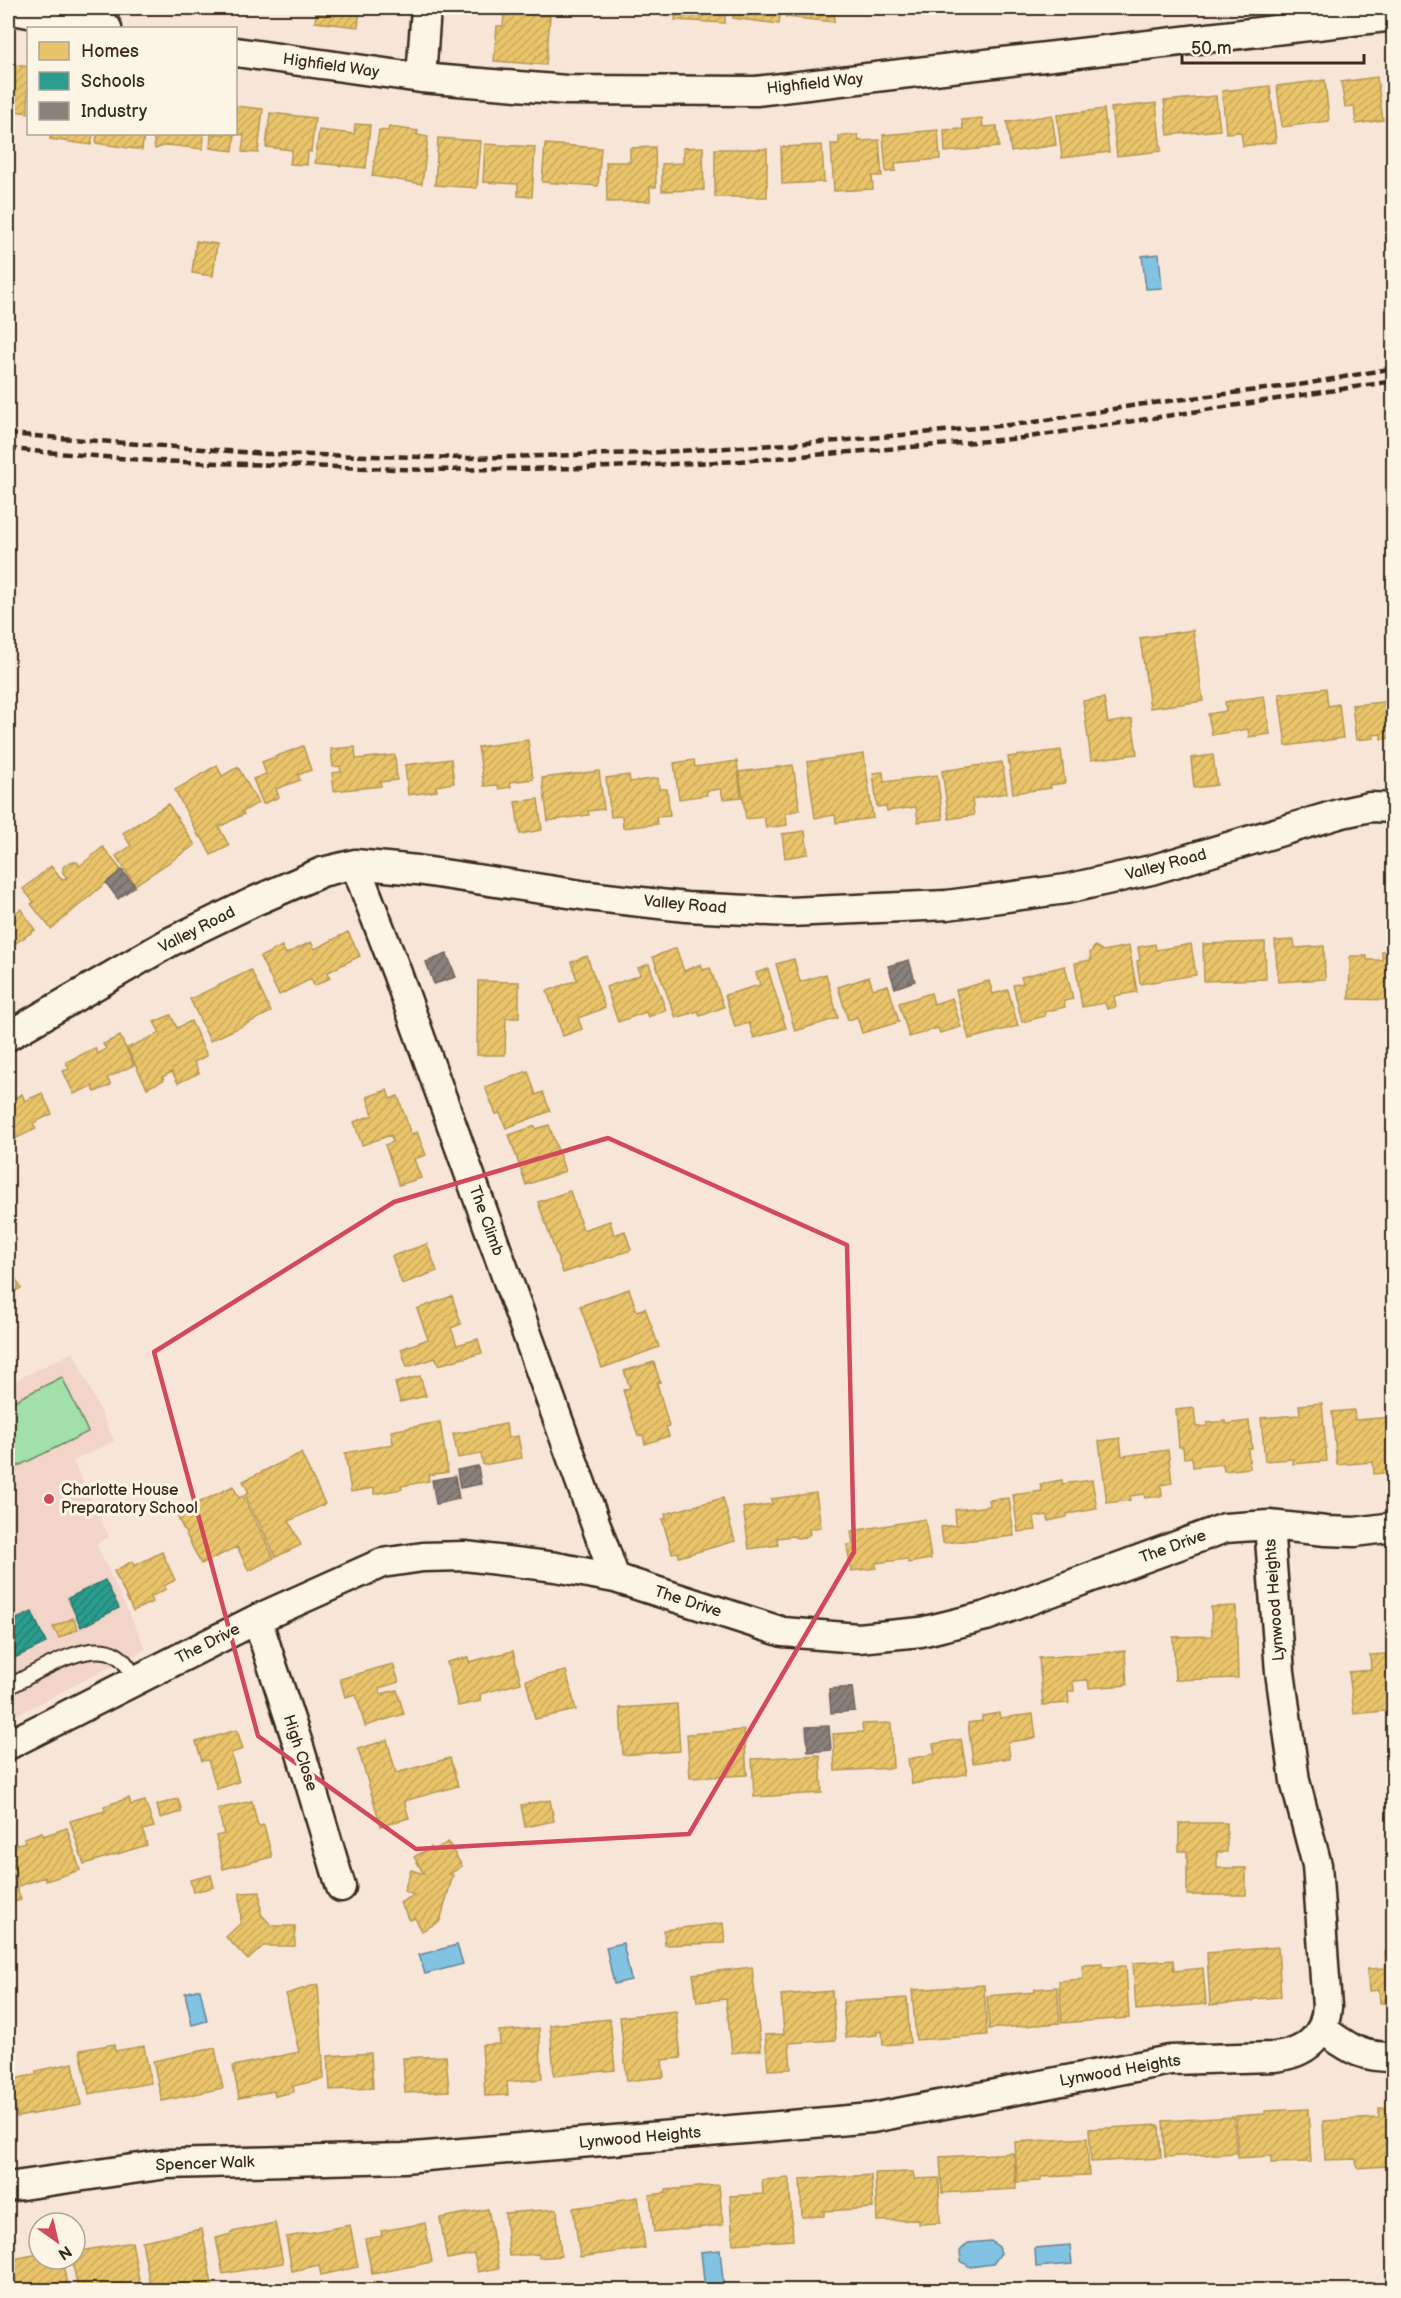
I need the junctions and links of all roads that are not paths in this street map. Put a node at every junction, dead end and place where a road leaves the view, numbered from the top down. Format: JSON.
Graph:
{"nodes":[{"id":1,"x":426,"y":8,"type":"edge"},
{"id":2,"x":8,"y":9,"type":"edge"},
{"id":3,"x":1394,"y":16,"type":"edge"},
{"id":4,"x":102,"y":27,"type":"edge"},
{"id":5,"x":237,"y":52,"type":"edge"},
{"id":6,"x":420,"y":78,"type":"junction"},
{"id":7,"x":1394,"y":808,"type":"edge"},
{"id":8,"x":355,"y":864,"type":"junction"},
{"id":9,"x":8,"y":1036,"type":"edge"},
{"id":10,"x":1269,"y":1525,"type":"junction"},
{"id":11,"x":1394,"y":1527,"type":"edge"},
{"id":12,"x":615,"y":1578,"type":"junction"},
{"id":13,"x":257,"y":1619,"type":"junction"},
{"id":14,"x":136,"y":1681,"type":"junction"},
{"id":15,"x":8,"y":1687,"type":"edge"},
{"id":16,"x":8,"y":1745,"type":"edge"},
{"id":17,"x":341,"y":1887,"type":"dead end"},
{"id":18,"x":1322,"y":2029,"type":"junction"},
{"id":19,"x":1394,"y":2057,"type":"edge"},
{"id":20,"x":403,"y":2158,"type":"joint"},
{"id":21,"x":8,"y":2187,"type":"edge"}],
"edges":[{"from":1,"to":6,"type":"street"},
{"from":2,"to":4,"type":"street"},
{"from":3,"to":6,"type":"street","name":"Highfield Way"},
{"from":5,"to":6,"type":"street","name":"Highfield Way"},
{"from":7,"to":8,"type":"street","name":"Valley Road"},
{"from":8,"to":9,"type":"street","name":"Valley Road"},
{"from":8,"to":12,"type":"street","name":"The Climb"},
{"from":10,"to":11,"type":"street","name":"The Drive"},
{"from":10,"to":12,"type":"street","name":"The Drive"},
{"from":10,"to":18,"type":"street","name":"Lynwood Heights"},
{"from":12,"to":13,"type":"street","name":"The Drive"},
{"from":13,"to":14,"type":"street","name":"The Drive"},
{"from":13,"to":17,"type":"street","name":"High Close"},
{"from":14,"to":15,"type":"lane"},
{"from":14,"to":16,"type":"street","name":"The Drive"},
{"from":18,"to":19,"type":"street"},
{"from":18,"to":20,"type":"street","name":"Lynwood Heights"},
{"from":20,"to":21,"type":"street","name":"Spencer Walk"}]}
